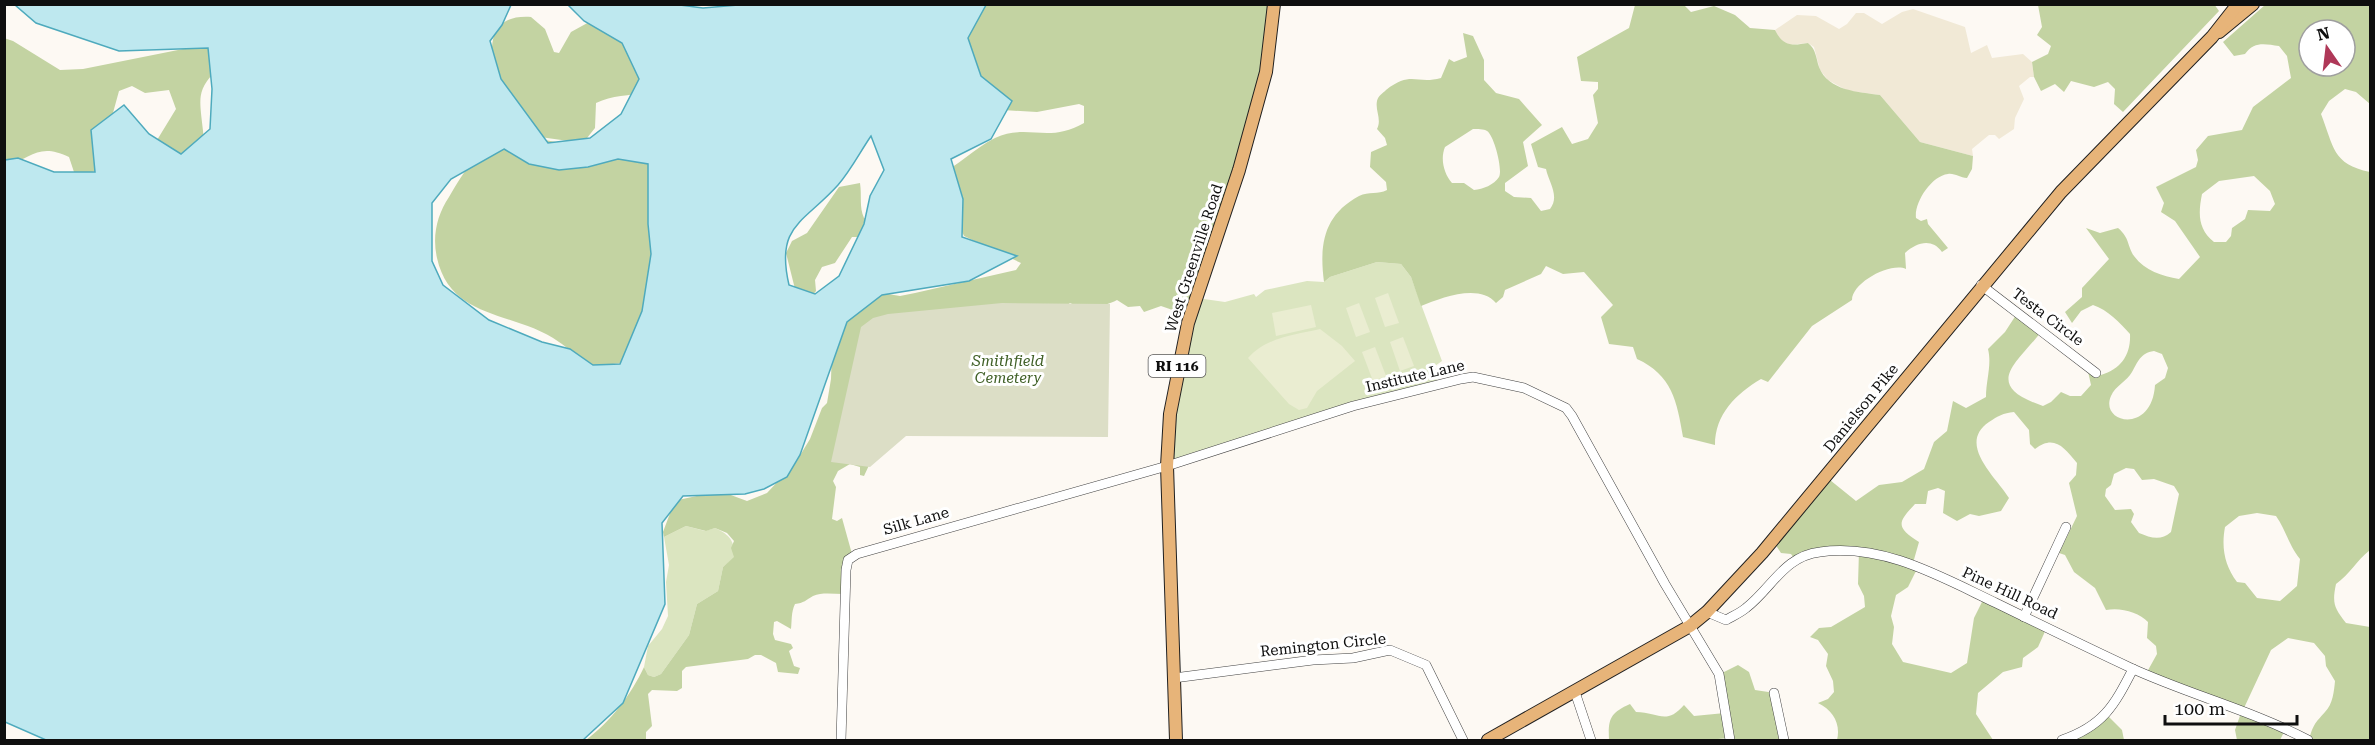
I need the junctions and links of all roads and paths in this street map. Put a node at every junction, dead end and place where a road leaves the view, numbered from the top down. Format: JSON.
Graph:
{"nodes":[{"id":1,"x":1274,"y":4,"type":"edge"},
{"id":2,"x":2238,"y":4,"type":"edge"},
{"id":3,"x":2253,"y":4,"type":"edge"},
{"id":4,"x":2212,"y":37,"type":"junction"},
{"id":5,"x":1981,"y":285,"type":"junction"},
{"id":6,"x":2096,"y":373,"type":"dead end"},
{"id":7,"x":1167,"y":466,"type":"junction"},
{"id":8,"x":2066,"y":527,"type":"dead end"},
{"id":9,"x":1707,"y":612,"type":"junction"},
{"id":10,"x":2024,"y":617,"type":"junction"},
{"id":11,"x":1690,"y":626,"type":"junction"},
{"id":12,"x":2133,"y":669,"type":"junction"},
{"id":13,"x":1174,"y":678,"type":"junction"},
{"id":14,"x":1575,"y":692,"type":"junction"},
{"id":15,"x":1774,"y":693,"type":"dead end"},
{"id":16,"x":841,"y":741,"type":"edge"},
{"id":17,"x":1176,"y":741,"type":"edge"},
{"id":18,"x":1463,"y":741,"type":"edge"},
{"id":19,"x":1488,"y":741,"type":"edge"},
{"id":20,"x":1591,"y":741,"type":"edge"},
{"id":21,"x":1730,"y":741,"type":"edge"},
{"id":22,"x":1784,"y":741,"type":"edge"},
{"id":23,"x":2062,"y":741,"type":"edge"},
{"id":24,"x":2308,"y":741,"type":"edge"}],
"edges":[{"from":1,"to":7,"type":"main road","name":"West Greenville Road","number":"RI 116"},
{"from":2,"to":4,"type":"main road","name":"Danielson Pike"},
{"from":3,"to":4,"type":"main road","name":"Danielson Pike"},
{"from":4,"to":5,"type":"main road","name":"Danielson Pike"},
{"from":5,"to":6,"type":"street","name":"Testa Circle"},
{"from":5,"to":9,"type":"main road","name":"Danielson Pike"},
{"from":7,"to":11,"type":"street","name":"Institute Lane"},
{"from":7,"to":13,"type":"main road","name":"West Greenville Road","number":"RI 116"},
{"from":7,"to":16,"type":"street","name":"Silk Lane"},
{"from":8,"to":10,"type":"street"},
{"from":9,"to":10,"type":"street","name":"Pine Hill Road"},
{"from":9,"to":11,"type":"main road","name":"Danielson Pike"},
{"from":10,"to":12,"type":"street","name":"Pine Hill Road"},
{"from":11,"to":14,"type":"main road","name":"Danielson Pike"},
{"from":11,"to":21,"type":"street","name":"Institute Lane"},
{"from":12,"to":23,"type":"street"},
{"from":12,"to":24,"type":"street","name":"Pine Hill Road"},
{"from":13,"to":17,"type":"main road","name":"West Greenville Road","number":"RI 116"},
{"from":13,"to":18,"type":"street","name":"Remington Circle"},
{"from":14,"to":19,"type":"main road","name":"Danielson Pike"},
{"from":14,"to":20,"type":"street"},
{"from":15,"to":22,"type":"street"}]}
